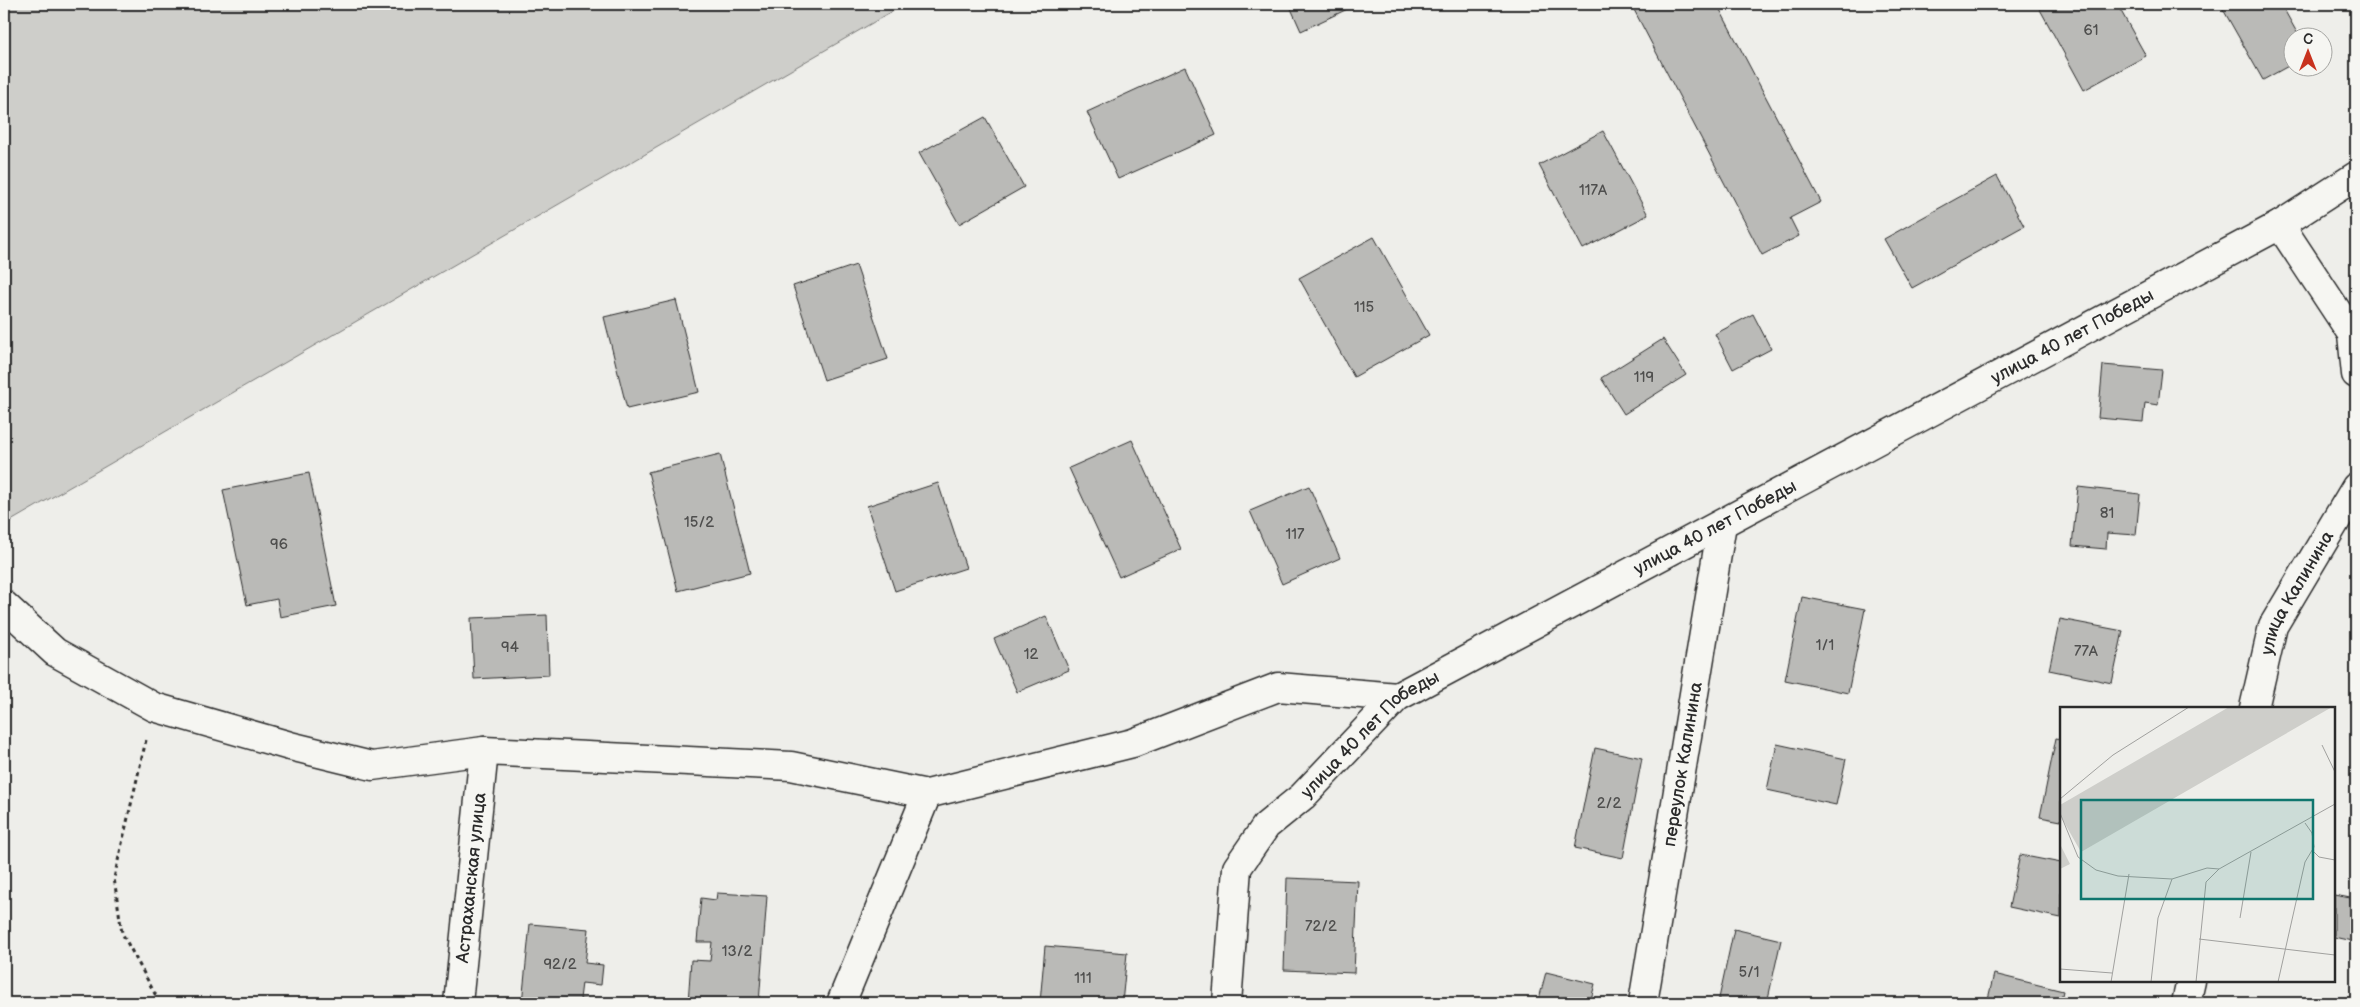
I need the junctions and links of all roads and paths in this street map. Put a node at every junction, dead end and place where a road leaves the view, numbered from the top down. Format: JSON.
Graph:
{"nodes":[{"id":1,"x":2356,"y":176,"type":"edge"},
{"id":2,"x":2280,"y":226,"type":"junction"},
{"id":3,"x":2356,"y":374,"type":"edge"},
{"id":4,"x":2353,"y":504,"type":"edge"},
{"id":5,"x":1722,"y":524,"type":"junction"},
{"id":6,"x":4,"y":605,"type":"edge"},
{"id":7,"x":1397,"y":697,"type":"junction"},
{"id":8,"x":154,"y":707,"type":"junction"},
{"id":9,"x":2254,"y":707,"type":"edge"},
{"id":10,"x":484,"y":751,"type":"junction"},
{"id":11,"x":927,"y":794,"type":"junction"},
{"id":12,"x":2191,"y":982,"type":"edge"},
{"id":13,"x":160,"y":1003,"type":"edge"},
{"id":14,"x":458,"y":1003,"type":"edge"},
{"id":15,"x":842,"y":1003,"type":"edge"},
{"id":16,"x":1227,"y":1003,"type":"edge"},
{"id":17,"x":1642,"y":1003,"type":"edge"},
{"id":18,"x":2186,"y":1003,"type":"edge"}],
"edges":[{"from":1,"to":2,"type":"street","name":"улица 40 лет Победы"},
{"from":2,"to":3,"type":"street"},
{"from":2,"to":5,"type":"street","name":"улица 40 лет Победы"},
{"from":4,"to":9,"type":"street","name":"улица Калинина"},
{"from":5,"to":7,"type":"street","name":"улица 40 лет Победы"},
{"from":5,"to":17,"type":"street","name":"переулок Калинина"},
{"from":6,"to":8,"type":"street"},
{"from":7,"to":11,"type":"street"},
{"from":7,"to":16,"type":"street","name":"улица 40 лет Победы"},
{"from":8,"to":10,"type":"street"},
{"from":8,"to":13,"type":"path"},
{"from":10,"to":11,"type":"street"},
{"from":10,"to":14,"type":"street","name":"Астраханская улица"},
{"from":11,"to":15,"type":"street"},
{"from":12,"to":18,"type":"street"}]}
